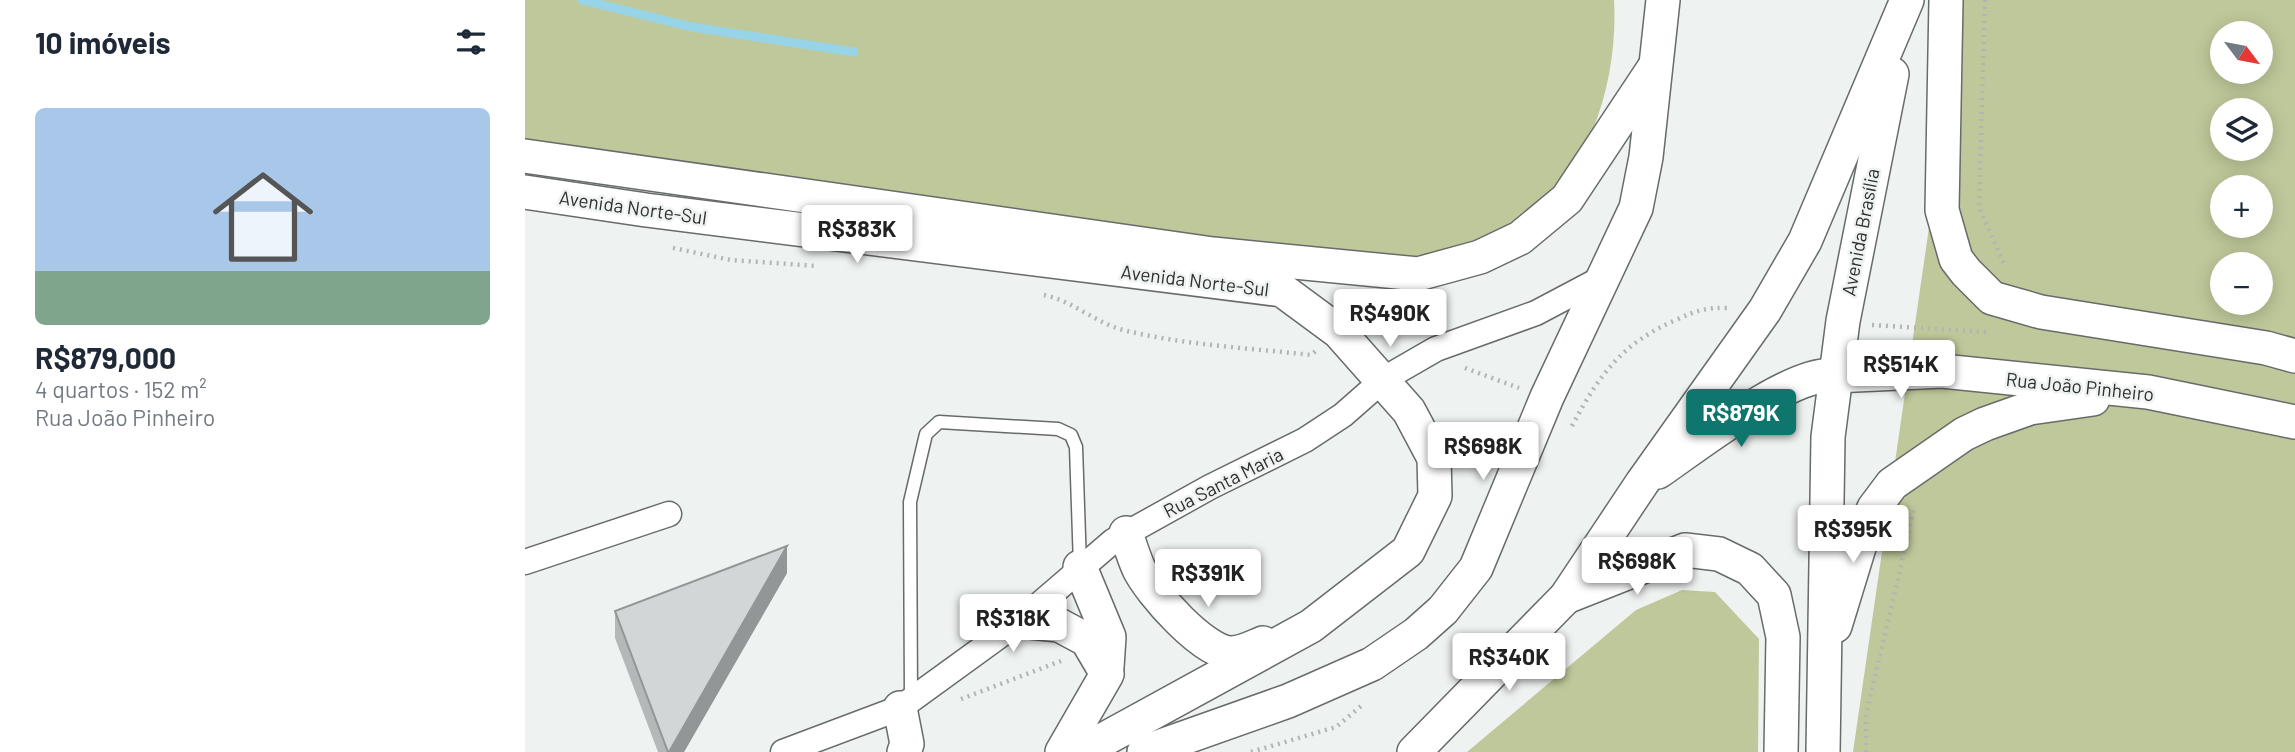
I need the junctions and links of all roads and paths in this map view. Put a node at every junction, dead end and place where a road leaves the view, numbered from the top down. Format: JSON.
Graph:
{"nodes":[{"id":1,"x":1663,"y":0,"type":"edge"},
{"id":2,"x":1946,"y":0,"type":"edge"},
{"id":3,"x":1906,"y":4,"type":"edge"},
{"id":4,"x":1654,"y":68,"type":"junction"},
{"id":5,"x":525,"y":156,"type":"edge"},
{"id":6,"x":525,"y":192,"type":"edge"},
{"id":7,"x":667,"y":247,"type":"dead end"},
{"id":8,"x":823,"y":267,"type":"dead end"},
{"id":9,"x":1604,"y":277,"type":"junction"},
{"id":10,"x":1035,"y":293,"type":"dead end"},
{"id":11,"x":1765,"y":310,"type":"junction"},
{"id":12,"x":1339,"y":332,"type":"junction"},
{"id":13,"x":2295,"y":356,"type":"edge"},
{"id":14,"x":1834,"y":376,"type":"junction"},
{"id":15,"x":1384,"y":379,"type":"junction"},
{"id":16,"x":2148,"y":392,"type":"junction"},
{"id":17,"x":1582,"y":407,"type":"dead end"},
{"id":18,"x":2295,"y":422,"type":"edge"},
{"id":19,"x":1642,"y":483,"type":"junction"},
{"id":20,"x":670,"y":514,"type":"dead end"},
{"id":21,"x":1126,"y":533,"type":"junction"},
{"id":22,"x":525,"y":562,"type":"edge"},
{"id":23,"x":1080,"y":566,"type":"junction"},
{"id":24,"x":1566,"y":597,"type":"junction"},
{"id":25,"x":1020,"y":621,"type":"junction"},
{"id":26,"x":1311,"y":626,"type":"junction"},
{"id":27,"x":1825,"y":658,"type":"junction"},
{"id":28,"x":1107,"y":674,"type":"junction"},
{"id":29,"x":905,"y":703,"type":"junction"},
{"id":30,"x":783,"y":752,"type":"edge"},
{"id":31,"x":904,"y":752,"type":"edge"},
{"id":32,"x":1062,"y":752,"type":"edge"},
{"id":33,"x":1081,"y":752,"type":"edge"},
{"id":34,"x":1144,"y":752,"type":"edge"},
{"id":35,"x":1414,"y":752,"type":"edge"},
{"id":36,"x":1781,"y":752,"type":"edge"},
{"id":37,"x":1823,"y":752,"type":"edge"}],
"edges":[{"from":1,"to":4,"type":"main road"},
{"from":2,"to":13,"type":"main road"},
{"from":3,"to":11,"type":"main road"},
{"from":3,"to":14,"type":"main road","name":"Avenida Brasília"},
{"from":4,"to":5,"type":"main road","name":"Avenida Norte-Sul"},
{"from":4,"to":9,"type":"main road"},
{"from":6,"to":12,"type":"main road","name":"Avenida Norte-Sul"},
{"from":7,"to":8,"type":"path"},
{"from":9,"to":15,"type":"street","name":"Rua Santa Maria"},
{"from":9,"to":34,"type":"main road"},
{"from":10,"to":12,"type":"path"},
{"from":11,"to":17,"type":"path"},
{"from":11,"to":19,"type":"main road"},
{"from":12,"to":15,"type":"main road","name":"Avenida Norte-Sul"},
{"from":14,"to":16,"type":"main road","name":"Rua João Pinheiro"},
{"from":14,"to":19,"type":"main road","name":"Rua João Pinheiro"},
{"from":14,"to":27,"type":"main road","name":"Avenida Brasília"},
{"from":15,"to":21,"type":"street","name":"Rua Santa Maria"},
{"from":15,"to":26,"type":"main road","name":"Avenida Norte-Sul"},
{"from":16,"to":18,"type":"main road","name":"Rua João Pinheiro"},
{"from":16,"to":27,"type":"main road"},
{"from":19,"to":24,"type":"main road"},
{"from":20,"to":22,"type":"street"},
{"from":21,"to":23,"type":"street","name":"Rua Santa Maria"},
{"from":21,"to":26,"type":"main road"},
{"from":23,"to":25,"type":"street","name":"Rua Santa Maria"},
{"from":23,"to":28,"type":"main road"},
{"from":23,"to":29,"type":"lane"},
{"from":24,"to":35,"type":"main road"},
{"from":24,"to":36,"type":"main road"},
{"from":25,"to":28,"type":"main road"},
{"from":25,"to":29,"type":"street","name":"Rua Santa Maria"},
{"from":26,"to":33,"type":"main road","name":"Avenida Norte-Sul"},
{"from":27,"to":37,"type":"main road","name":"Avenida Brasília"},
{"from":28,"to":32,"type":"main road"},
{"from":29,"to":30,"type":"street","name":"Rua Santa Maria"},
{"from":29,"to":31,"type":"main road"}]}
